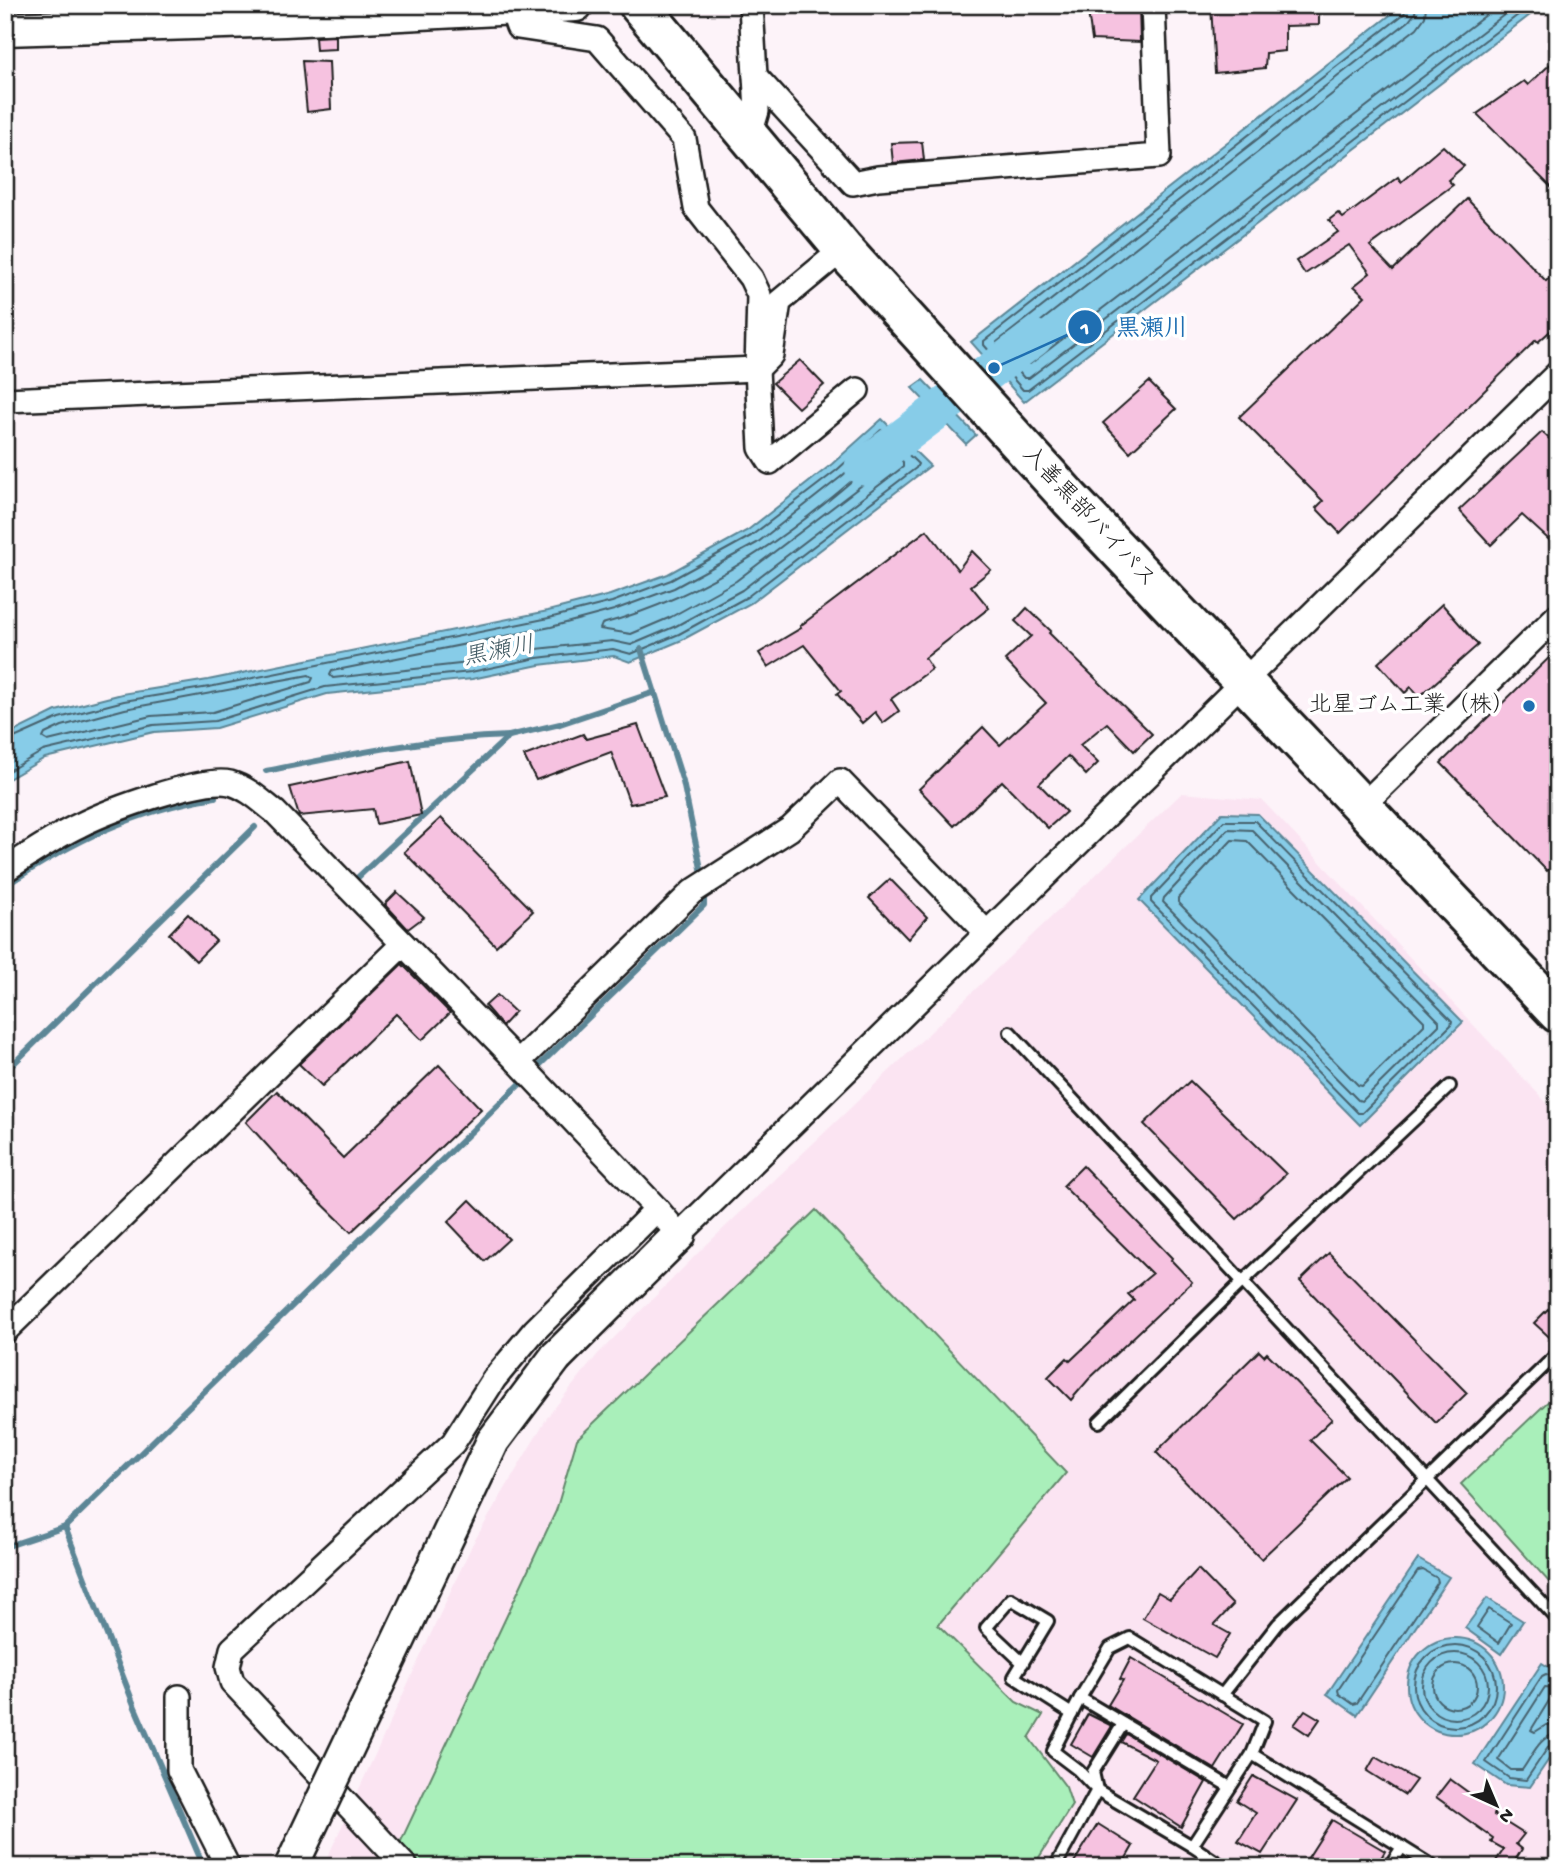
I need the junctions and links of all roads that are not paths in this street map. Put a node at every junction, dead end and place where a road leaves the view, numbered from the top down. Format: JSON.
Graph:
{"nodes":[{"id":1,"x":576,"y":5,"type":"edge"},
{"id":2,"x":639,"y":5,"type":"edge"},
{"id":3,"x":751,"y":5,"type":"edge"},
{"id":4,"x":1153,"y":5,"type":"edge"},
{"id":5,"x":512,"y":10,"type":"junction"},
{"id":6,"x":5,"y":29,"type":"edge"},
{"id":7,"x":755,"y":76,"type":"junction"},
{"id":8,"x":749,"y":138,"type":"junction"},
{"id":9,"x":843,"y":249,"type":"junction"},
{"id":10,"x":757,"y":369,"type":"junction"},
{"id":11,"x":1558,"y":373,"type":"edge"},
{"id":12,"x":857,"y":390,"type":"dead end"},
{"id":13,"x":5,"y":400,"type":"edge"},
{"id":14,"x":1558,"y":615,"type":"edge"},
{"id":15,"x":1242,"y":682,"type":"junction"},
{"id":16,"x":1361,"y":807,"type":"junction"},
{"id":17,"x":5,"y":870,"type":"edge"},
{"id":18,"x":987,"y":933,"type":"junction"},
{"id":19,"x":403,"y":944,"type":"junction"},
{"id":20,"x":1558,"y":1013,"type":"edge"},
{"id":21,"x":1010,"y":1032,"type":"dead end"},
{"id":22,"x":518,"y":1062,"type":"junction"},
{"id":23,"x":1450,"y":1086,"type":"dead end"},
{"id":24,"x":657,"y":1209,"type":"junction"},
{"id":25,"x":679,"y":1235,"type":"junction"},
{"id":26,"x":1242,"y":1282,"type":"junction"},
{"id":27,"x":5,"y":1331,"type":"edge"},
{"id":28,"x":1558,"y":1353,"type":"edge"},
{"id":29,"x":1099,"y":1422,"type":"dead end"},
{"id":30,"x":1427,"y":1482,"type":"junction"},
{"id":31,"x":1558,"y":1620,"type":"edge"},
{"id":32,"x":1023,"y":1663,"type":"junction"},
{"id":33,"x":1222,"y":1695,"type":"junction"},
{"id":34,"x":179,"y":1697,"type":"dead end"},
{"id":35,"x":1080,"y":1698,"type":"junction"},
{"id":36,"x":1072,"y":1714,"type":"junction"},
{"id":37,"x":1123,"y":1724,"type":"junction"},
{"id":38,"x":1252,"y":1754,"type":"junction"},
{"id":39,"x":1230,"y":1787,"type":"junction"},
{"id":40,"x":1097,"y":1790,"type":"junction"},
{"id":41,"x":1192,"y":1846,"type":"junction"},
{"id":42,"x":1402,"y":1847,"type":"junction"},
{"id":43,"x":228,"y":1867,"type":"edge"},
{"id":44,"x":291,"y":1867,"type":"edge"},
{"id":45,"x":406,"y":1867,"type":"edge"},
{"id":46,"x":1054,"y":1867,"type":"edge"},
{"id":47,"x":1224,"y":1867,"type":"edge"},
{"id":48,"x":1389,"y":1867,"type":"edge"},
{"id":49,"x":1434,"y":1867,"type":"edge"}],
"edges":[{"from":1,"to":5,"type":"street"},
{"from":2,"to":8,"type":"highway","name":"入善黒部バイパス"},
{"from":3,"to":7,"type":"street"},
{"from":4,"to":7,"type":"street"},
{"from":5,"to":6,"type":"street"},
{"from":5,"to":10,"type":"street"},
{"from":7,"to":8,"type":"street"},
{"from":8,"to":9,"type":"highway","name":"入善黒部バイパス"},
{"from":9,"to":10,"type":"street"},
{"from":9,"to":15,"type":"highway","name":"入善黒部バイパス"},
{"from":10,"to":12,"type":"street"},
{"from":10,"to":13,"type":"street"},
{"from":11,"to":15,"type":"street"},
{"from":14,"to":16,"type":"street"},
{"from":15,"to":16,"type":"highway","name":"入善黒部バイパス"},
{"from":15,"to":18,"type":"street"},
{"from":16,"to":20,"type":"highway","name":"入善黒部バイパス"},
{"from":17,"to":19,"type":"street"},
{"from":18,"to":22,"type":"street"},
{"from":18,"to":25,"type":"street"},
{"from":19,"to":22,"type":"street"},
{"from":19,"to":27,"type":"street"},
{"from":21,"to":26,"type":"lane"},
{"from":22,"to":24,"type":"street"},
{"from":23,"to":26,"type":"lane"},
{"from":24,"to":25,"type":"street"},
{"from":24,"to":45,"type":"street"},
{"from":25,"to":44,"type":"street","bridge":true},
{"from":26,"to":29,"type":"lane"},
{"from":26,"to":30,"type":"lane"},
{"from":28,"to":30,"type":"lane"},
{"from":30,"to":31,"type":"lane"},
{"from":30,"to":33,"type":"lane"},
{"from":32,"to":32,"type":"lane"},
{"from":32,"to":36,"type":"lane"},
{"from":33,"to":35,"type":"lane"},
{"from":33,"to":38,"type":"lane"},
{"from":34,"to":43,"type":"street"},
{"from":35,"to":36,"type":"lane"},
{"from":35,"to":37,"type":"lane"},
{"from":36,"to":40,"type":"lane"},
{"from":37,"to":39,"type":"lane"},
{"from":37,"to":40,"type":"lane"},
{"from":38,"to":39,"type":"lane"},
{"from":38,"to":42,"type":"lane"},
{"from":39,"to":41,"type":"lane"},
{"from":40,"to":41,"type":"lane"},
{"from":40,"to":46,"type":"lane"},
{"from":41,"to":47,"type":"lane"},
{"from":42,"to":48,"type":"lane"},
{"from":42,"to":49,"type":"lane"}]}
